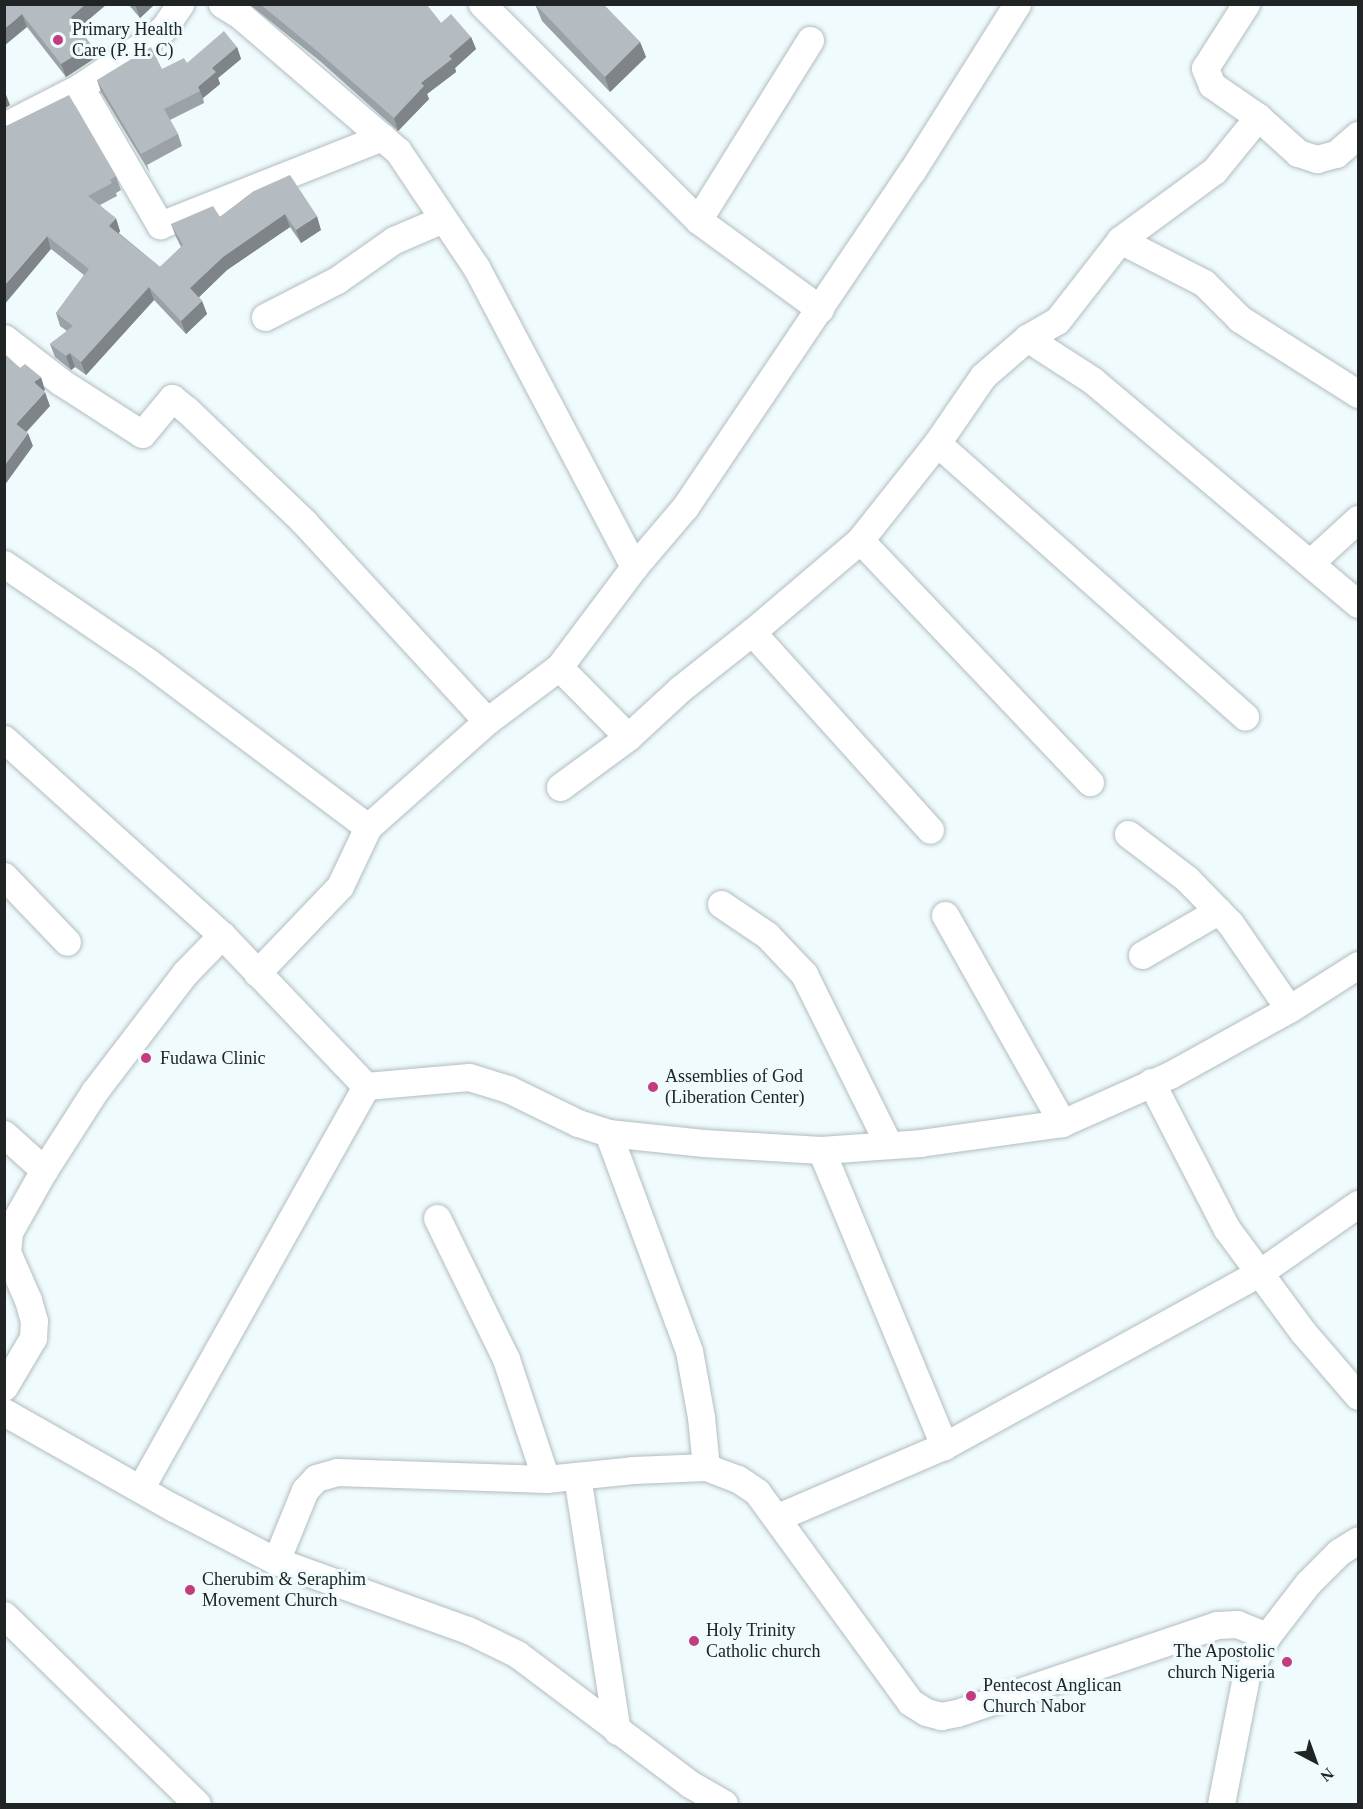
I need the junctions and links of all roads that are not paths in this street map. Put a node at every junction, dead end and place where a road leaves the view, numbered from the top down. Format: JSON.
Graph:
{"nodes":[{"id":1,"x":180,"y":4,"type":"edge"},
{"id":2,"x":222,"y":4,"type":"edge"},
{"id":3,"x":482,"y":4,"type":"edge"},
{"id":4,"x":1017,"y":4,"type":"edge"},
{"id":5,"x":1246,"y":4,"type":"edge"},
{"id":6,"x":810,"y":40,"type":"dead end"},
{"id":7,"x":81,"y":87,"type":"junction"},
{"id":8,"x":1258,"y":117,"type":"junction"},
{"id":9,"x":4,"y":126,"type":"edge"},
{"id":10,"x":1359,"y":135,"type":"edge"},
{"id":11,"x":382,"y":137,"type":"junction"},
{"id":12,"x":442,"y":219,"type":"junction"},
{"id":13,"x":698,"y":220,"type":"junction"},
{"id":14,"x":1120,"y":240,"type":"junction"},
{"id":15,"x":820,"y":309,"type":"junction"},
{"id":16,"x":265,"y":317,"type":"dead end"},
{"id":17,"x":4,"y":338,"type":"edge"},
{"id":18,"x":1027,"y":338,"type":"junction"},
{"id":19,"x":1359,"y":394,"type":"edge"},
{"id":20,"x":937,"y":443,"type":"junction"},
{"id":21,"x":1359,"y":519,"type":"edge"},
{"id":22,"x":860,"y":540,"type":"junction"},
{"id":23,"x":1311,"y":562,"type":"junction"},
{"id":24,"x":4,"y":564,"type":"edge"},
{"id":25,"x":634,"y":567,"type":"junction"},
{"id":26,"x":1359,"y":604,"type":"edge"},
{"id":27,"x":752,"y":632,"type":"junction"},
{"id":28,"x":559,"y":667,"type":"junction"},
{"id":29,"x":1245,"y":716,"type":"dead end"},
{"id":30,"x":487,"y":721,"type":"junction"},
{"id":31,"x":628,"y":737,"type":"junction"},
{"id":32,"x":4,"y":739,"type":"edge"},
{"id":33,"x":1090,"y":782,"type":"dead end"},
{"id":34,"x":560,"y":787,"type":"dead end"},
{"id":35,"x":368,"y":827,"type":"junction"},
{"id":36,"x":930,"y":830,"type":"dead end"},
{"id":37,"x":1128,"y":834,"type":"dead end"},
{"id":38,"x":4,"y":876,"type":"edge"},
{"id":39,"x":721,"y":904,"type":"dead end"},
{"id":40,"x":1218,"y":911,"type":"junction"},
{"id":41,"x":945,"y":915,"type":"dead end"},
{"id":42,"x":222,"y":935,"type":"junction"},
{"id":43,"x":67,"y":942,"type":"dead end"},
{"id":44,"x":1143,"y":955,"type":"dead end"},
{"id":45,"x":1359,"y":965,"type":"edge"},
{"id":46,"x":257,"y":973,"type":"junction"},
{"id":47,"x":1289,"y":1009,"type":"junction"},
{"id":48,"x":1151,"y":1082,"type":"junction"},
{"id":49,"x":366,"y":1086,"type":"junction"},
{"id":50,"x":1062,"y":1123,"type":"junction"},
{"id":51,"x":608,"y":1133,"type":"junction"},
{"id":52,"x":4,"y":1134,"type":"edge"},
{"id":53,"x":890,"y":1145,"type":"junction"},
{"id":54,"x":821,"y":1149,"type":"junction"},
{"id":55,"x":44,"y":1170,"type":"junction"},
{"id":56,"x":1359,"y":1204,"type":"edge"},
{"id":57,"x":437,"y":1218,"type":"dead end"},
{"id":58,"x":1259,"y":1272,"type":"junction"},
{"id":59,"x":4,"y":1387,"type":"edge"},
{"id":60,"x":1359,"y":1396,"type":"edge"},
{"id":61,"x":4,"y":1412,"type":"edge"},
{"id":62,"x":944,"y":1446,"type":"junction"},
{"id":63,"x":706,"y":1467,"type":"junction"},
{"id":64,"x":577,"y":1476,"type":"junction"},
{"id":65,"x":546,"y":1479,"type":"junction"},
{"id":66,"x":140,"y":1489,"type":"junction"},
{"id":67,"x":778,"y":1517,"type":"junction"},
{"id":68,"x":1359,"y":1540,"type":"edge"},
{"id":69,"x":276,"y":1561,"type":"junction"},
{"id":70,"x":4,"y":1615,"type":"edge"},
{"id":71,"x":1267,"y":1636,"type":"junction"},
{"id":72,"x":617,"y":1731,"type":"junction"},
{"id":73,"x":197,"y":1804,"type":"edge"},
{"id":74,"x":724,"y":1804,"type":"edge"},
{"id":75,"x":1221,"y":1804,"type":"edge"}],
"edges":[{"from":1,"to":7,"type":"street"},
{"from":2,"to":11,"type":"street"},
{"from":3,"to":13,"type":"street"},
{"from":4,"to":15,"type":"street"},
{"from":5,"to":8,"type":"street"},
{"from":6,"to":13,"type":"street"},
{"from":7,"to":9,"type":"street"},
{"from":7,"to":11,"type":"street"},
{"from":8,"to":10,"type":"street"},
{"from":8,"to":14,"type":"street"},
{"from":11,"to":12,"type":"street"},
{"from":12,"to":16,"type":"street"},
{"from":12,"to":25,"type":"street"},
{"from":13,"to":15,"type":"street"},
{"from":14,"to":18,"type":"street"},
{"from":14,"to":19,"type":"street"},
{"from":15,"to":25,"type":"street"},
{"from":17,"to":30,"type":"street"},
{"from":18,"to":20,"type":"street"},
{"from":18,"to":23,"type":"street"},
{"from":20,"to":22,"type":"street"},
{"from":20,"to":29,"type":"street"},
{"from":21,"to":23,"type":"street"},
{"from":22,"to":27,"type":"street"},
{"from":22,"to":33,"type":"street"},
{"from":23,"to":26,"type":"street"},
{"from":24,"to":35,"type":"street"},
{"from":25,"to":28,"type":"street"},
{"from":27,"to":31,"type":"street"},
{"from":27,"to":36,"type":"street"},
{"from":28,"to":30,"type":"street"},
{"from":28,"to":31,"type":"street"},
{"from":30,"to":35,"type":"street"},
{"from":31,"to":34,"type":"street"},
{"from":32,"to":42,"type":"street"},
{"from":35,"to":46,"type":"street"},
{"from":37,"to":40,"type":"street"},
{"from":38,"to":43,"type":"street"},
{"from":39,"to":53,"type":"street"},
{"from":40,"to":44,"type":"street"},
{"from":40,"to":47,"type":"street"},
{"from":41,"to":50,"type":"street"},
{"from":42,"to":46,"type":"street"},
{"from":42,"to":55,"type":"street"},
{"from":45,"to":47,"type":"street"},
{"from":46,"to":49,"type":"street"},
{"from":47,"to":48,"type":"street"},
{"from":48,"to":50,"type":"street"},
{"from":48,"to":58,"type":"street"},
{"from":49,"to":51,"type":"street"},
{"from":49,"to":66,"type":"street"},
{"from":50,"to":53,"type":"street"},
{"from":51,"to":54,"type":"street"},
{"from":51,"to":63,"type":"street"},
{"from":52,"to":55,"type":"street"},
{"from":53,"to":54,"type":"street"},
{"from":54,"to":62,"type":"street"},
{"from":55,"to":59,"type":"street"},
{"from":56,"to":58,"type":"street"},
{"from":57,"to":65,"type":"street"},
{"from":58,"to":60,"type":"street"},
{"from":58,"to":62,"type":"street"},
{"from":61,"to":66,"type":"street"},
{"from":62,"to":67,"type":"street"},
{"from":63,"to":64,"type":"street"},
{"from":63,"to":67,"type":"street"},
{"from":64,"to":65,"type":"street"},
{"from":64,"to":72,"type":"street"},
{"from":65,"to":69,"type":"street"},
{"from":66,"to":69,"type":"street"},
{"from":67,"to":71,"type":"street"},
{"from":68,"to":71,"type":"street"},
{"from":69,"to":72,"type":"street"},
{"from":70,"to":73,"type":"street"},
{"from":71,"to":75,"type":"street"},
{"from":72,"to":74,"type":"street"}]}
